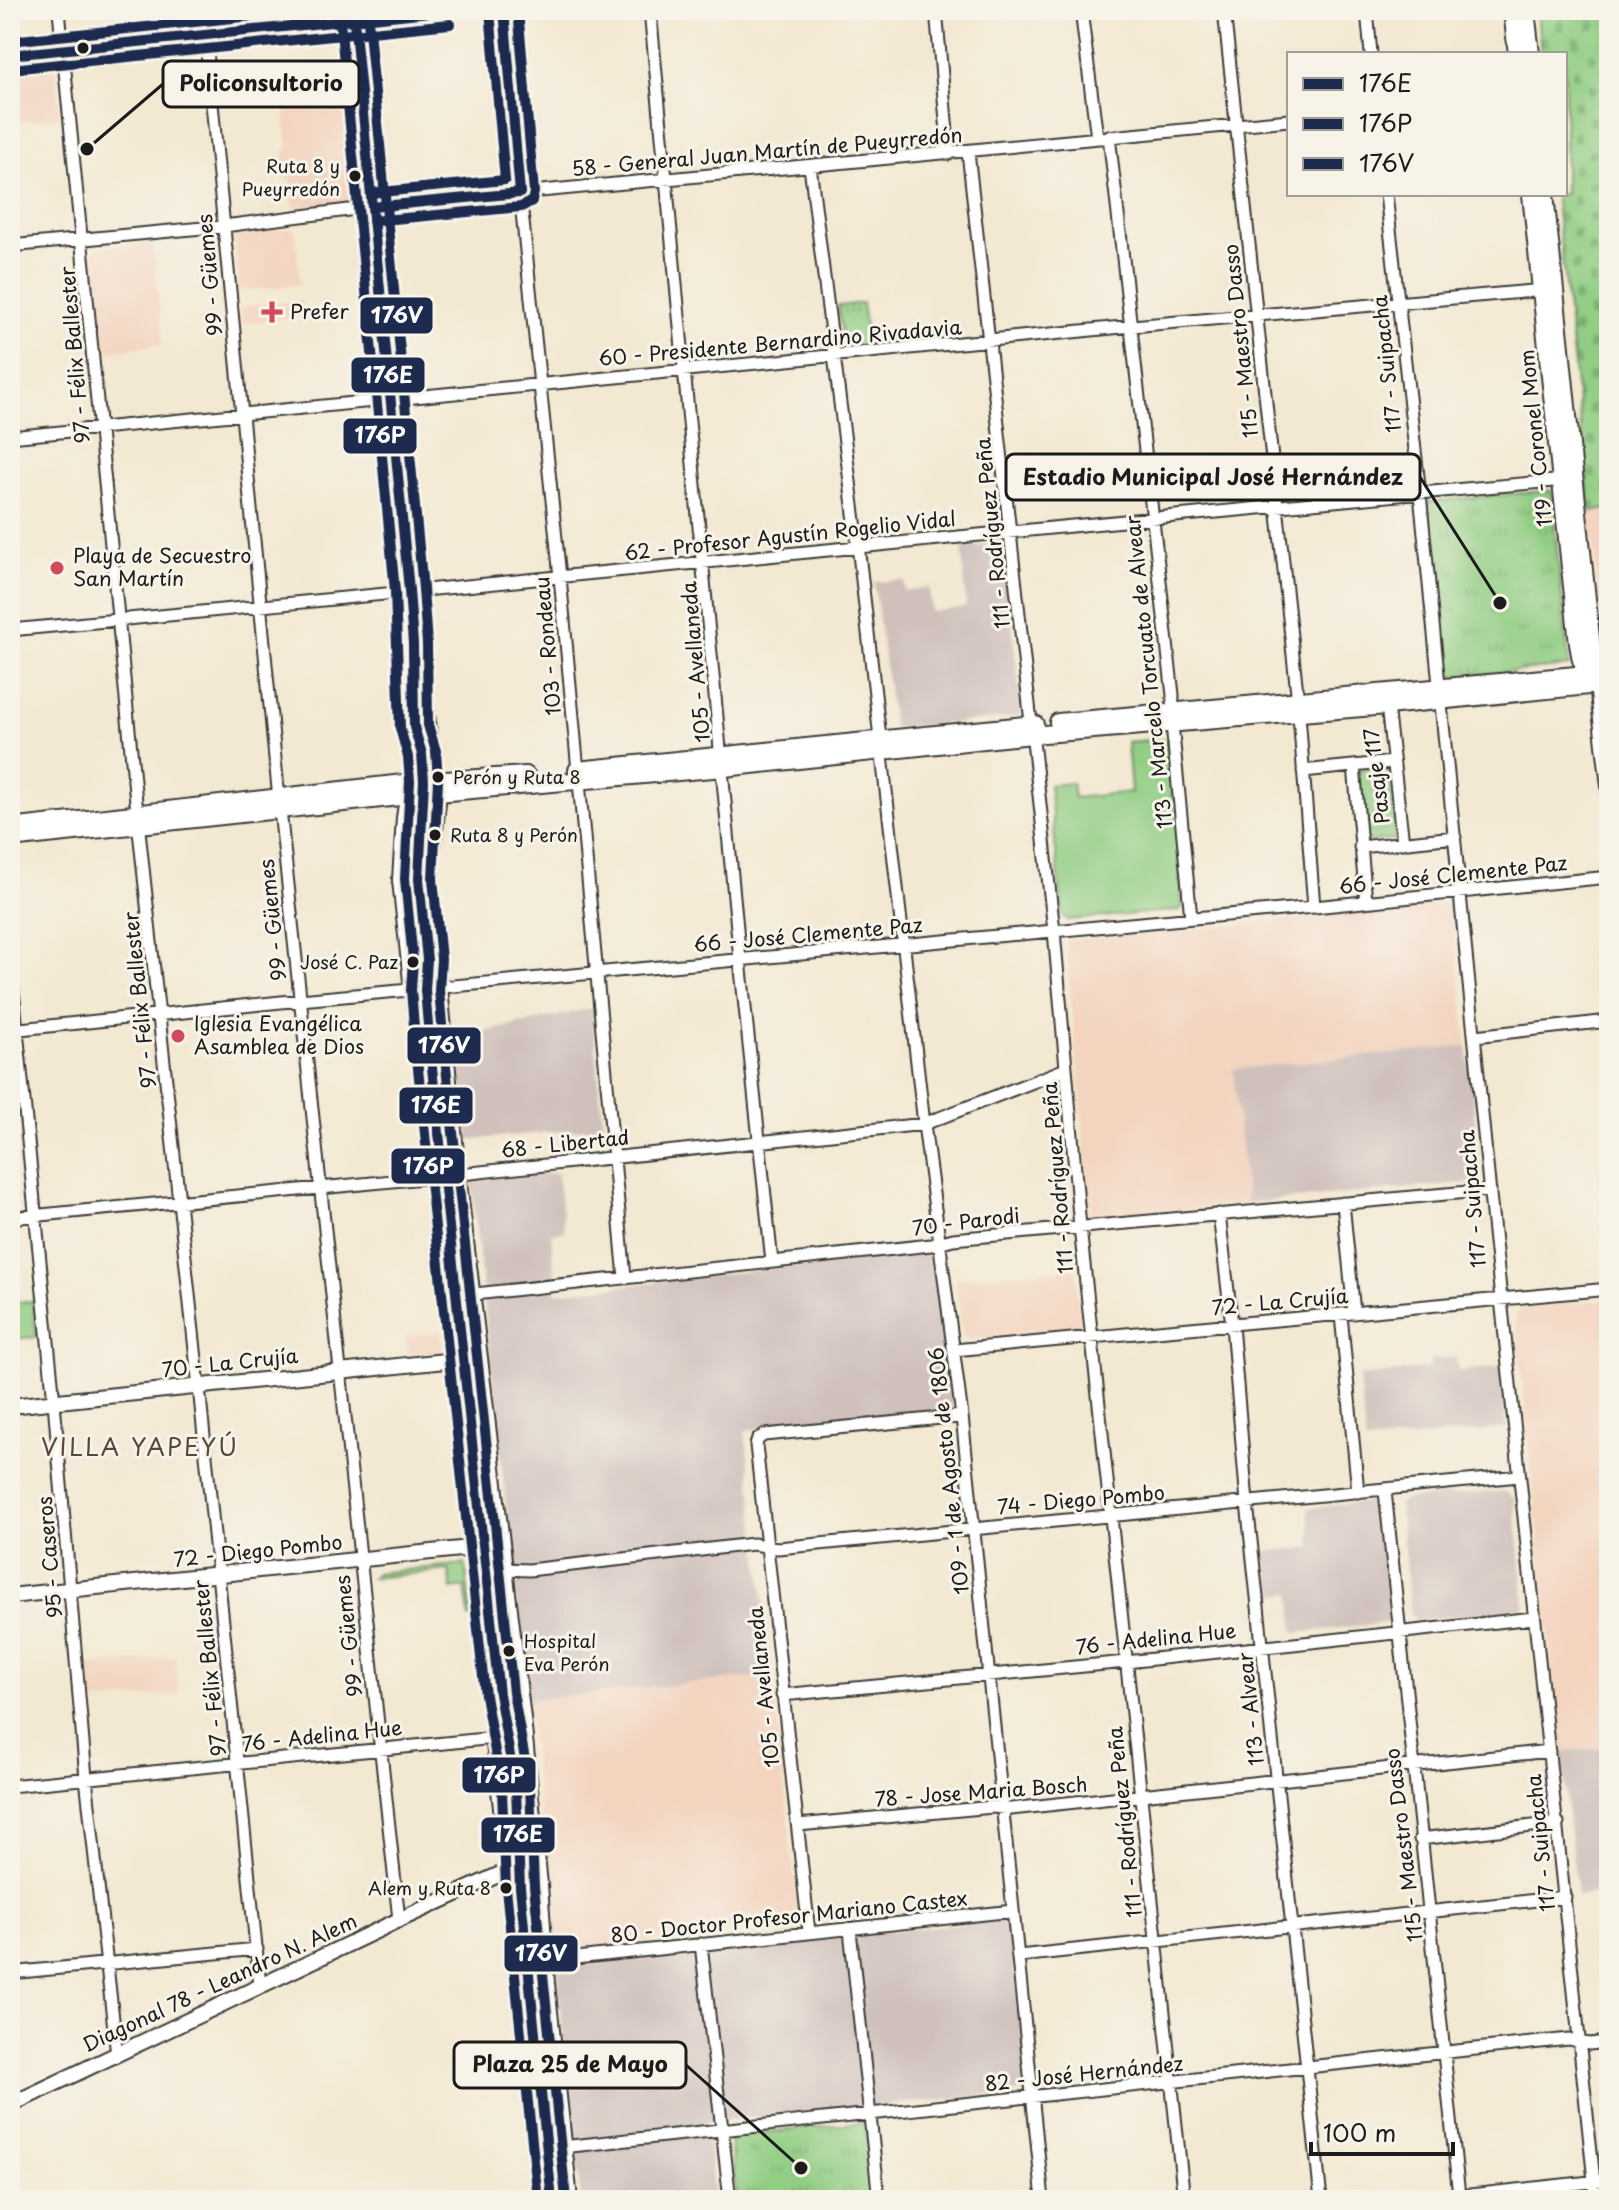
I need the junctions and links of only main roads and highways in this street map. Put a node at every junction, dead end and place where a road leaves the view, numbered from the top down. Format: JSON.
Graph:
{"nodes":[{"id":1,"x":1512,"y":10,"type":"edge"},
{"id":2,"x":1526,"y":10,"type":"edge"},
{"id":3,"x":354,"y":15,"type":"edge"},
{"id":4,"x":1517,"y":52,"type":"edge"},
{"id":5,"x":1531,"y":52,"type":"edge"},
{"id":6,"x":1531,"y":196,"type":"edge"},
{"id":7,"x":1545,"y":196,"type":"edge"},
{"id":8,"x":1548,"y":290,"type":"junction"},
{"id":9,"x":413,"y":644,"type":"junction"},
{"id":10,"x":1602,"y":679,"type":"edge"},
{"id":11,"x":1440,"y":695,"type":"junction"},
{"id":12,"x":1298,"y":708,"type":"junction"},
{"id":13,"x":436,"y":787,"type":"junction"},
{"id":14,"x":411,"y":790,"type":"junction"},
{"id":15,"x":138,"y":818,"type":"junction"},
{"id":16,"x":10,"y":828,"type":"edge"},
{"id":17,"x":10,"y":839,"type":"edge"},
{"id":18,"x":543,"y":2200,"type":"edge"},
{"id":19,"x":568,"y":2200,"type":"edge"}],
"edges":[{"from":1,"to":4,"type":"main road"},
{"from":2,"to":5,"type":"main road"},
{"from":3,"to":9,"type":"main road"},
{"from":6,"to":8,"type":"main road","name":"119 - Coronel Mom"},
{"from":7,"to":8,"type":"main road","name":"119 - Coronel Mom"},
{"from":8,"to":10,"type":"main road","name":"119 - Coronel Mom"},
{"from":9,"to":13,"type":"main road"},
{"from":9,"to":14,"type":"main road"},
{"from":10,"to":11,"type":"main road"},
{"from":11,"to":12,"type":"main road"},
{"from":11,"to":12,"type":"main road"},
{"from":12,"to":13,"type":"main road"},
{"from":13,"to":14,"type":"main road"},
{"from":13,"to":19,"type":"main road"},
{"from":14,"to":15,"type":"main road"},
{"from":14,"to":18,"type":"main road"},
{"from":15,"to":16,"type":"main road"},
{"from":15,"to":17,"type":"main road"}]}
